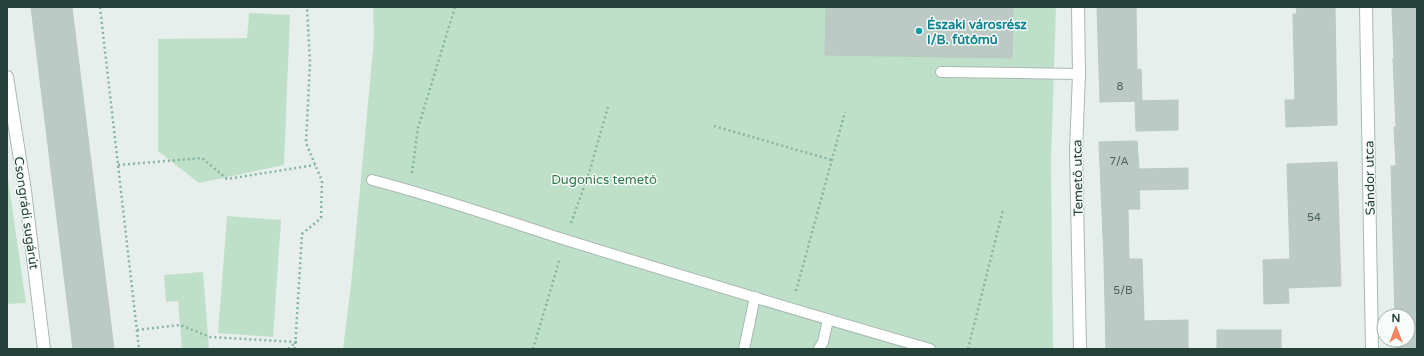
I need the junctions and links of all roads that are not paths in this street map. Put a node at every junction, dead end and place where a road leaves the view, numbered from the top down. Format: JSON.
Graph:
{"nodes":[{"id":1,"x":1078,"y":7,"type":"edge"},
{"id":2,"x":1366,"y":7,"type":"edge"},
{"id":3,"x":940,"y":72,"type":"dead end"},
{"id":4,"x":1079,"y":74,"type":"junction"},
{"id":5,"x":7,"y":77,"type":"edge"},
{"id":6,"x":372,"y":180,"type":"dead end"},
{"id":7,"x":755,"y":297,"type":"junction"},
{"id":8,"x":828,"y":320,"type":"junction"},
{"id":9,"x":44,"y":349,"type":"edge"},
{"id":10,"x":744,"y":349,"type":"edge"},
{"id":11,"x":819,"y":349,"type":"edge"},
{"id":12,"x":930,"y":349,"type":"edge"},
{"id":13,"x":1080,"y":349,"type":"edge"},
{"id":14,"x":1372,"y":349,"type":"edge"}],
"edges":[{"from":1,"to":4,"type":"street","name":"Temető utca"},
{"from":2,"to":14,"type":"street","name":"Sándor utca"},
{"from":3,"to":4,"type":"lane"},
{"from":4,"to":13,"type":"street","name":"Temető utca"},
{"from":5,"to":9,"type":"street","name":"Csongrádi sugárút"},
{"from":6,"to":7,"type":"lane"},
{"from":7,"to":8,"type":"lane"},
{"from":7,"to":10,"type":"lane"},
{"from":8,"to":11,"type":"lane"},
{"from":8,"to":12,"type":"lane"}]}
